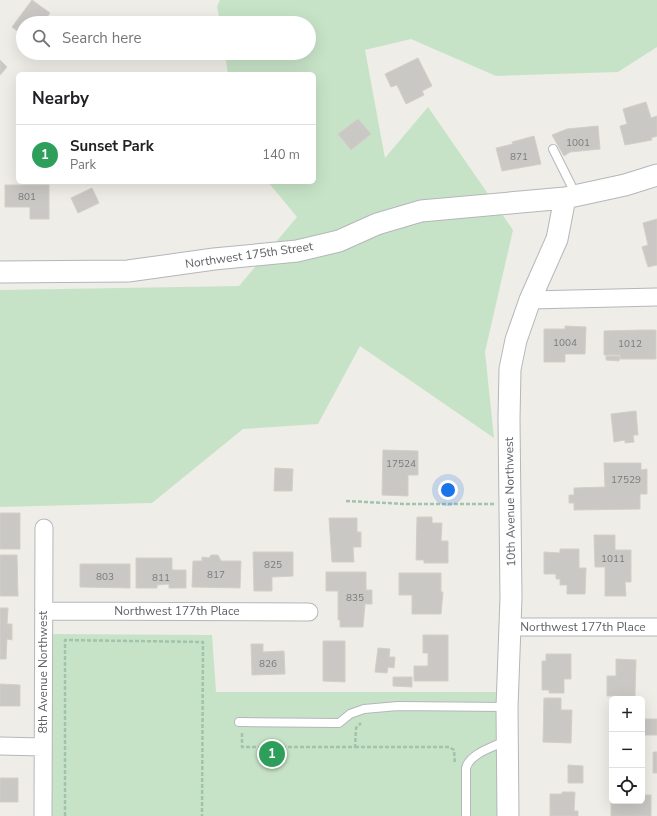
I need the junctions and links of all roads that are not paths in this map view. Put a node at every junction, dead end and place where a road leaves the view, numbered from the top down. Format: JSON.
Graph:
{"nodes":[{"id":1,"x":553,"y":149,"type":"dead end"},
{"id":2,"x":657,"y":175,"type":"edge"},
{"id":3,"x":571,"y":197,"type":"junction"},
{"id":4,"x":0,"y":272,"type":"edge"},
{"id":5,"x":657,"y":297,"type":"edge"},
{"id":6,"x":530,"y":300,"type":"junction"},
{"id":7,"x":44,"y":528,"type":"dead end"},
{"id":8,"x":44,"y":611,"type":"junction"},
{"id":9,"x":309,"y":612,"type":"dead end"},
{"id":10,"x":510,"y":627,"type":"junction"},
{"id":11,"x":657,"y":627,"type":"edge"},
{"id":12,"x":507,"y":707,"type":"junction"},
{"id":13,"x":240,"y":722,"type":"road end"},
{"id":14,"x":507,"y":740,"type":"junction"},
{"id":15,"x":0,"y":746,"type":"edge"},
{"id":16,"x":43,"y":747,"type":"junction"},
{"id":17,"x":43,"y":816,"type":"edge"},
{"id":18,"x":466,"y":816,"type":"edge"},
{"id":19,"x":508,"y":816,"type":"edge"}],
"edges":[{"from":1,"to":3,"type":"lane"},
{"from":2,"to":3,"type":"street","name":"Northwest 175th Street"},
{"from":3,"to":4,"type":"street","name":"Northwest 175th Street"},
{"from":3,"to":6,"type":"street","name":"10th Avenue Northwest"},
{"from":5,"to":6,"type":"street"},
{"from":6,"to":10,"type":"street","name":"10th Avenue Northwest"},
{"from":7,"to":8,"type":"street","name":"8th Avenue Northwest"},
{"from":8,"to":9,"type":"street","name":"Northwest 177th Place"},
{"from":8,"to":16,"type":"street","name":"8th Avenue Northwest"},
{"from":10,"to":11,"type":"street","name":"Northwest 177th Place"},
{"from":10,"to":12,"type":"street","name":"10th Avenue Northwest"},
{"from":12,"to":13,"type":"lane"},
{"from":12,"to":14,"type":"street","name":"10th Avenue Northwest"},
{"from":14,"to":18,"type":"lane"},
{"from":14,"to":19,"type":"street","name":"10th Avenue Northwest"},
{"from":15,"to":16,"type":"street"},
{"from":16,"to":17,"type":"street","name":"8th Avenue Northwest"}]}
